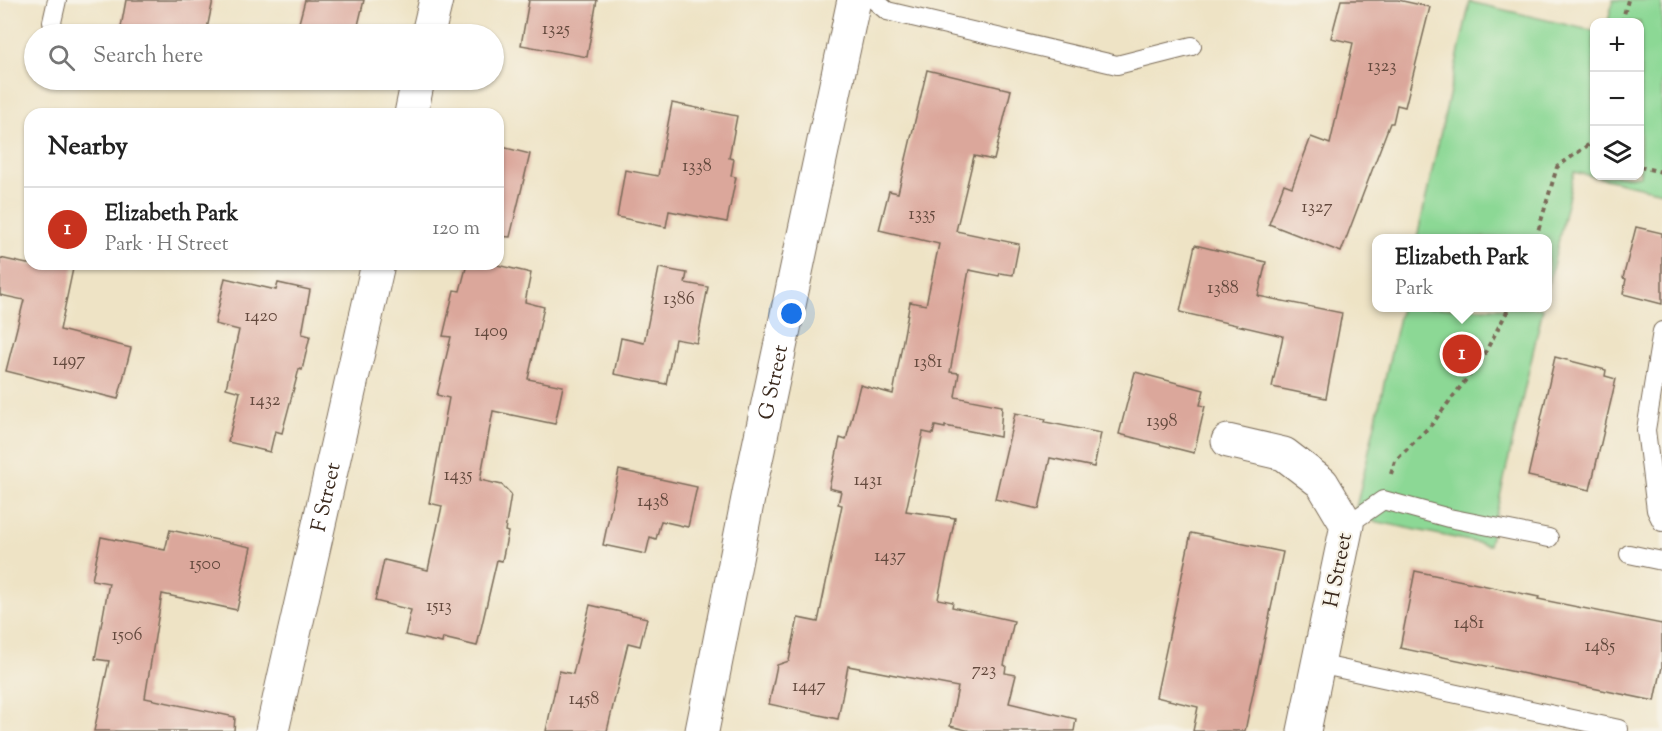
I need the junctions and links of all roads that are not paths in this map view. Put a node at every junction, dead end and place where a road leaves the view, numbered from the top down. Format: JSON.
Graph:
{"nodes":[{"id":1,"x":57,"y":0,"type":"edge"},
{"id":2,"x":436,"y":0,"type":"edge"},
{"id":3,"x":855,"y":0,"type":"edge"},
{"id":4,"x":874,"y":0,"type":"edge"},
{"id":5,"x":52,"y":22,"type":"dead end"},
{"id":6,"x":430,"y":24,"type":"edge"},
{"id":7,"x":1192,"y":46,"type":"dead end"},
{"id":8,"x":416,"y":90,"type":"edge"},
{"id":9,"x":412,"y":108,"type":"edge"},
{"id":10,"x":377,"y":270,"type":"edge"},
{"id":11,"x":1662,"y":331,"type":"edge"},
{"id":12,"x":1228,"y":441,"type":"dead end"},
{"id":13,"x":1662,"y":522,"type":"edge"},
{"id":14,"x":1347,"y":525,"type":"junction"},
{"id":15,"x":1549,"y":538,"type":"dead end"},
{"id":16,"x":1629,"y":554,"type":"dead end"},
{"id":17,"x":1662,"y":561,"type":"edge"},
{"id":18,"x":1318,"y":664,"type":"junction"},
{"id":19,"x":1619,"y":729,"type":"dead end"},
{"id":20,"x":273,"y":731,"type":"edge"},
{"id":21,"x":702,"y":731,"type":"edge"},
{"id":22,"x":1304,"y":731,"type":"edge"}],
"edges":[{"from":1,"to":5,"type":"lane"},
{"from":2,"to":6,"type":"street"},
{"from":3,"to":21,"type":"street","name":"G Street"},
{"from":4,"to":7,"type":"lane"},
{"from":8,"to":9,"type":"street"},
{"from":10,"to":20,"type":"street","name":"F Street"},
{"from":11,"to":13,"type":"lane"},
{"from":12,"to":14,"type":"street","name":"H Street"},
{"from":14,"to":15,"type":"lane"},
{"from":14,"to":18,"type":"street","name":"H Street"},
{"from":16,"to":17,"type":"lane"},
{"from":18,"to":19,"type":"lane"},
{"from":18,"to":22,"type":"street","name":"H Street"}]}
